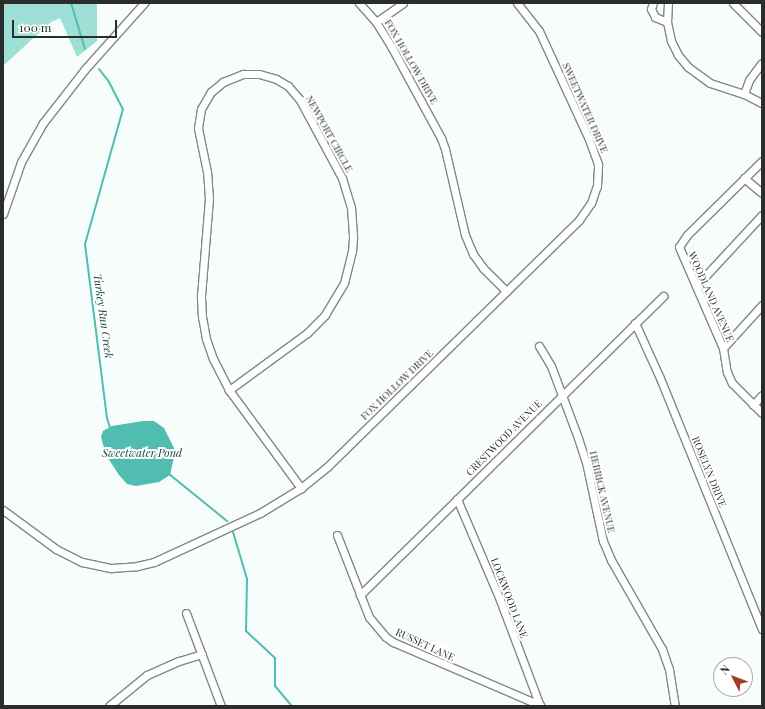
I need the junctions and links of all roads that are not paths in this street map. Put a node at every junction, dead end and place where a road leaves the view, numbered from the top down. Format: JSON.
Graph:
{"nodes":[{"id":1,"x":144,"y":3,"type":"edge"},
{"id":2,"x":359,"y":3,"type":"edge"},
{"id":3,"x":403,"y":3,"type":"edge"},
{"id":4,"x":517,"y":3,"type":"edge"},
{"id":5,"x":653,"y":3,"type":"edge"},
{"id":6,"x":668,"y":3,"type":"edge"},
{"id":7,"x":733,"y":3,"type":"edge"},
{"id":8,"x":376,"y":22,"type":"junction"},
{"id":9,"x":667,"y":22,"type":"junction"},
{"id":10,"x":762,"y":32,"type":"edge"},
{"id":11,"x":762,"y":63,"type":"edge"},
{"id":12,"x":744,"y":94,"type":"junction"},
{"id":13,"x":762,"y":103,"type":"edge"},
{"id":14,"x":762,"y":160,"type":"edge"},
{"id":15,"x":744,"y":178,"type":"junction"},
{"id":16,"x":762,"y":193,"type":"edge"},
{"id":17,"x":3,"y":214,"type":"edge"},
{"id":18,"x":762,"y":215,"type":"edge"},
{"id":19,"x":696,"y":286,"type":"junction"},
{"id":20,"x":506,"y":291,"type":"junction"},
{"id":21,"x":663,"y":296,"type":"dead end"},
{"id":22,"x":762,"y":305,"type":"edge"},
{"id":23,"x":635,"y":323,"type":"junction"},
{"id":24,"x":539,"y":346,"type":"dead end"},
{"id":25,"x":722,"y":348,"type":"junction"},
{"id":26,"x":229,"y":390,"type":"junction"},
{"id":27,"x":562,"y":395,"type":"junction"},
{"id":28,"x":762,"y":395,"type":"edge"},
{"id":29,"x":753,"y":405,"type":"junction"},
{"id":30,"x":762,"y":413,"type":"edge"},
{"id":31,"x":301,"y":488,"type":"junction"},
{"id":32,"x":457,"y":498,"type":"junction"},
{"id":33,"x":3,"y":510,"type":"edge"},
{"id":34,"x":337,"y":535,"type":"dead end"},
{"id":35,"x":360,"y":595,"type":"junction"},
{"id":36,"x":186,"y":612,"type":"dead end"},
{"id":37,"x":762,"y":629,"type":"edge"},
{"id":38,"x":202,"y":654,"type":"junction"},
{"id":39,"x":109,"y":706,"type":"edge"},
{"id":40,"x":221,"y":706,"type":"edge"},
{"id":41,"x":540,"y":706,"type":"edge"},
{"id":42,"x":675,"y":706,"type":"edge"}],
"edges":[{"from":1,"to":17,"type":"street"},
{"from":2,"to":8,"type":"street","name":"FOX HOLLOW DRIVE"},
{"from":3,"to":8,"type":"street"},
{"from":4,"to":20,"type":"street","name":"SWEETWATER DRIVE"},
{"from":5,"to":9,"type":"street"},
{"from":6,"to":9,"type":"street"},
{"from":7,"to":10,"type":"street"},
{"from":8,"to":20,"type":"street","name":"FOX HOLLOW DRIVE"},
{"from":9,"to":12,"type":"street"},
{"from":11,"to":12,"type":"street"},
{"from":12,"to":13,"type":"street"},
{"from":14,"to":15,"type":"street","name":"WOODLAND AVENUE"},
{"from":15,"to":16,"type":"street"},
{"from":15,"to":19,"type":"street","name":"WOODLAND AVENUE"},
{"from":18,"to":19,"type":"street"},
{"from":19,"to":25,"type":"street","name":"WOODLAND AVENUE"},
{"from":20,"to":31,"type":"street","name":"FOX HOLLOW DRIVE"},
{"from":21,"to":23,"type":"street","name":"CRESTWOOD AVENUE"},
{"from":22,"to":25,"type":"street"},
{"from":23,"to":27,"type":"street","name":"CRESTWOOD AVENUE"},
{"from":23,"to":37,"type":"street","name":"ROSELYN DRIVE"},
{"from":24,"to":27,"type":"street","name":"HERRICK AVENUE"},
{"from":25,"to":29,"type":"street","name":"WOODLAND AVENUE"},
{"from":26,"to":26,"type":"street","name":"NEWPORT CIRCLE"},
{"from":26,"to":31,"type":"street","name":"NEWPORT CIRCLE"},
{"from":27,"to":32,"type":"street","name":"CRESTWOOD AVENUE"},
{"from":27,"to":42,"type":"street","name":"HERRICK AVENUE"},
{"from":28,"to":29,"type":"street"},
{"from":29,"to":30,"type":"street","name":"WOODLAND AVENUE"},
{"from":31,"to":33,"type":"street","name":"FOX HOLLOW DRIVE"},
{"from":32,"to":35,"type":"street","name":"CRESTWOOD AVENUE"},
{"from":32,"to":41,"type":"street","name":"LOCKWOOD LANE"},
{"from":34,"to":35,"type":"street","name":"RUSSET LANE"},
{"from":35,"to":41,"type":"street","name":"RUSSET LANE"},
{"from":36,"to":38,"type":"street"},
{"from":38,"to":39,"type":"street"},
{"from":38,"to":40,"type":"street"}]}
